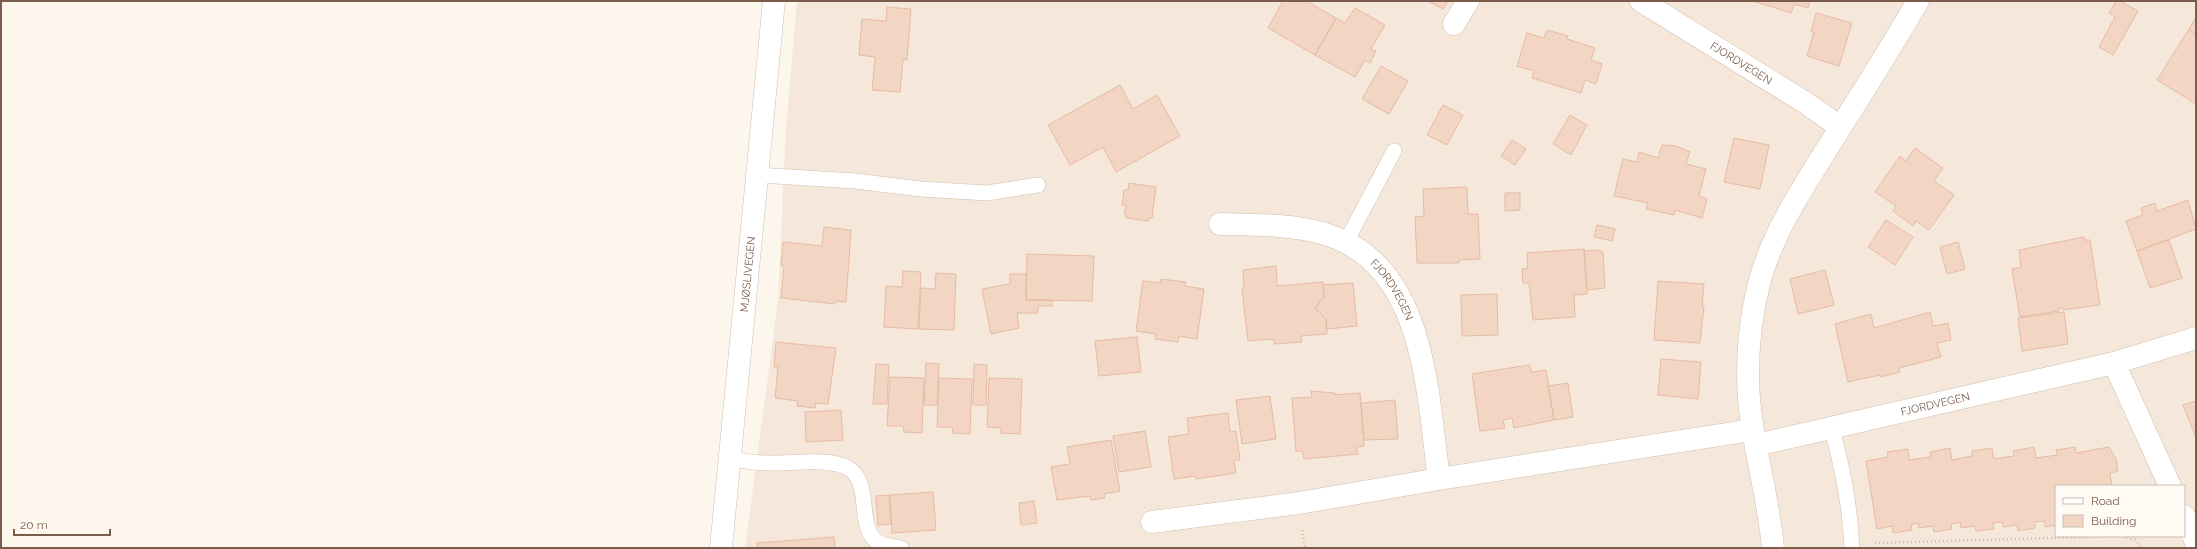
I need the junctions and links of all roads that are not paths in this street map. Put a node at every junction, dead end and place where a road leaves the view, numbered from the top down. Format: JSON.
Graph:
{"nodes":[{"id":1,"x":774,"y":1,"type":"edge"},
{"id":2,"x":1468,"y":1,"type":"edge"},
{"id":3,"x":1641,"y":1,"type":"edge"},
{"id":4,"x":1918,"y":1,"type":"edge"},
{"id":5,"x":1454,"y":24,"type":"dead end"},
{"id":6,"x":1840,"y":127,"type":"junction"},
{"id":7,"x":1394,"y":151,"type":"dead end"},
{"id":8,"x":757,"y":175,"type":"junction"},
{"id":9,"x":1038,"y":185,"type":"dead end"},
{"id":10,"x":1220,"y":224,"type":"dead end"},
{"id":11,"x":1346,"y":242,"type":"junction"},
{"id":12,"x":2196,"y":338,"type":"edge"},
{"id":13,"x":2114,"y":363,"type":"junction"},
{"id":14,"x":1831,"y":427,"type":"junction"},
{"id":15,"x":1754,"y":437,"type":"junction"},
{"id":16,"x":729,"y":458,"type":"junction"},
{"id":17,"x":1439,"y":479,"type":"junction"},
{"id":18,"x":2170,"y":485,"type":"edge"},
{"id":19,"x":2185,"y":518,"type":"edge"},
{"id":20,"x":1152,"y":522,"type":"dead end"},
{"id":21,"x":2196,"y":542,"type":"edge"},
{"id":22,"x":1852,"y":546,"type":"edge"},
{"id":23,"x":720,"y":548,"type":"edge"},
{"id":24,"x":901,"y":548,"type":"edge"},
{"id":25,"x":1773,"y":548,"type":"edge"}],
"edges":[{"from":1,"to":8,"type":"street","name":"MJØSLIVEGEN"},
{"from":2,"to":5,"type":"street"},
{"from":3,"to":6,"type":"street","name":"FJORDVEGEN"},
{"from":4,"to":6,"type":"street"},
{"from":6,"to":15,"type":"street"},
{"from":7,"to":11,"type":"lane"},
{"from":8,"to":9,"type":"lane"},
{"from":8,"to":16,"type":"street","name":"MJØSLIVEGEN"},
{"from":10,"to":11,"type":"street","name":"FJORDVEGEN"},
{"from":11,"to":17,"type":"street","name":"FJORDVEGEN"},
{"from":12,"to":13,"type":"street","name":"FJORDVEGEN"},
{"from":13,"to":14,"type":"street","name":"FJORDVEGEN"},
{"from":13,"to":18,"type":"street"},
{"from":14,"to":15,"type":"street","name":"FJORDVEGEN"},
{"from":14,"to":22,"type":"lane"},
{"from":15,"to":17,"type":"street","name":"FJORDVEGEN"},
{"from":15,"to":25,"type":"street"},
{"from":16,"to":23,"type":"street","name":"MJØSLIVEGEN"},
{"from":16,"to":24,"type":"lane"},
{"from":17,"to":20,"type":"street","name":"FJORDVEGEN"},
{"from":19,"to":21,"type":"street"}]}
